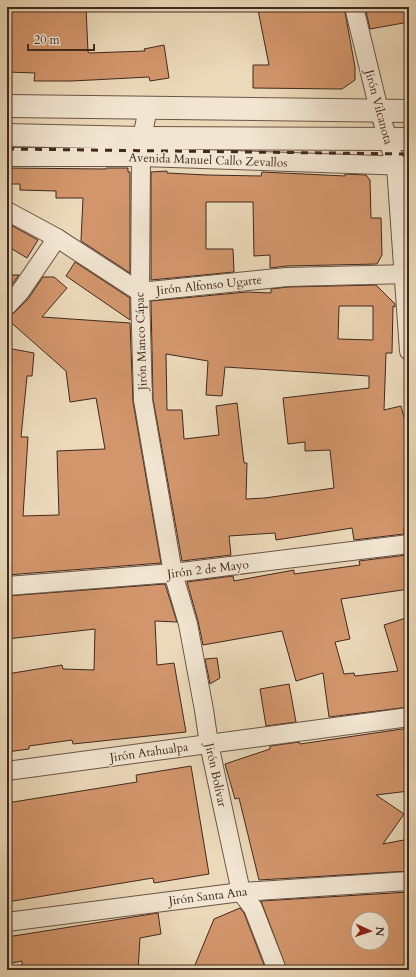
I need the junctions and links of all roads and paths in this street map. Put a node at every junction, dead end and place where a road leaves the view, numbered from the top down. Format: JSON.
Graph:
{"nodes":[{"id":1,"x":354,"y":7,"type":"edge"},
{"id":2,"x":7,"y":106,"type":"edge"},
{"id":3,"x":148,"y":108,"type":"junction"},
{"id":4,"x":379,"y":110,"type":"junction"},
{"id":5,"x":409,"y":111,"type":"edge"},
{"id":6,"x":7,"y":135,"type":"edge"},
{"id":7,"x":387,"y":139,"type":"junction"},
{"id":8,"x":409,"y":139,"type":"edge"},
{"id":9,"x":142,"y":147,"type":"junction"},
{"id":10,"x":7,"y":157,"type":"edge"},
{"id":11,"x":403,"y":166,"type":"edge"},
{"id":12,"x":7,"y":212,"type":"edge"},
{"id":13,"x":57,"y":238,"type":"junction"},
{"id":14,"x":406,"y":274,"type":"edge"},
{"id":15,"x":140,"y":292,"type":"junction"},
{"id":16,"x":7,"y":306,"type":"edge"},
{"id":17,"x":409,"y":351,"type":"edge"},
{"id":18,"x":409,"y":544,"type":"edge"},
{"id":19,"x":173,"y":573,"type":"junction"},
{"id":20,"x":7,"y":586,"type":"edge"},
{"id":21,"x":409,"y":717,"type":"edge"},
{"id":22,"x":209,"y":744,"type":"junction"},
{"id":23,"x":7,"y":771,"type":"edge"},
{"id":24,"x":409,"y":882,"type":"edge"},
{"id":25,"x":241,"y":892,"type":"junction"},
{"id":26,"x":7,"y":922,"type":"edge"},
{"id":27,"x":278,"y":970,"type":"edge"}],
"edges":[{"from":1,"to":4,"type":"street","name":"Jirón Vilcanota"},
{"from":2,"to":3,"type":"street"},
{"from":3,"to":4,"type":"street"},
{"from":3,"to":9,"type":"street","name":"Jirón Manco Cápac"},
{"from":4,"to":5,"type":"street"},
{"from":4,"to":7,"type":"street","name":"Jirón Vilcanota"},
{"from":6,"to":9,"type":"street","name":"Avenida Manuel Callo Zevallos"},
{"from":7,"to":8,"type":"street","name":"Avenida Manuel Callo Zevallos"},
{"from":7,"to":9,"type":"street","name":"Avenida Manuel Callo Zevallos"},
{"from":7,"to":11,"type":"street","name":"Jirón Vilcanota"},
{"from":9,"to":10,"type":"street","name":"Avenida Manuel Callo Zevallos"},
{"from":9,"to":11,"type":"street","name":"Avenida Manuel Callo Zevallos"},
{"from":9,"to":15,"type":"street","name":"Jirón Manco Cápac"},
{"from":11,"to":14,"type":"street","name":"Jirón Vilcanota"},
{"from":12,"to":13,"type":"street","name":"Jirón Alfonso Ugarte"},
{"from":13,"to":15,"type":"street","name":"Jirón Alfonso Ugarte"},
{"from":13,"to":16,"type":"street"},
{"from":14,"to":15,"type":"street","name":"Jirón Alfonso Ugarte"},
{"from":14,"to":17,"type":"street","name":"Jirón Vilcanota"},
{"from":15,"to":19,"type":"street","name":"Jirón Manco Cápac"},
{"from":18,"to":19,"type":"street","name":"Jirón 2 de Mayo"},
{"from":19,"to":20,"type":"street","name":"Jirón 2 de Mayo"},
{"from":19,"to":22,"type":"street","name":"Jirón Bolívar"},
{"from":21,"to":22,"type":"street","name":"Jirón Atahualpa"},
{"from":22,"to":23,"type":"street","name":"Jirón Atahualpa"},
{"from":22,"to":25,"type":"street","name":"Jirón Bolívar"},
{"from":24,"to":25,"type":"street","name":"Jirón Santa Ana"},
{"from":25,"to":26,"type":"street","name":"Jirón Santa Ana"},
{"from":25,"to":27,"type":"street","name":"Jirón Bolívar"}]}
